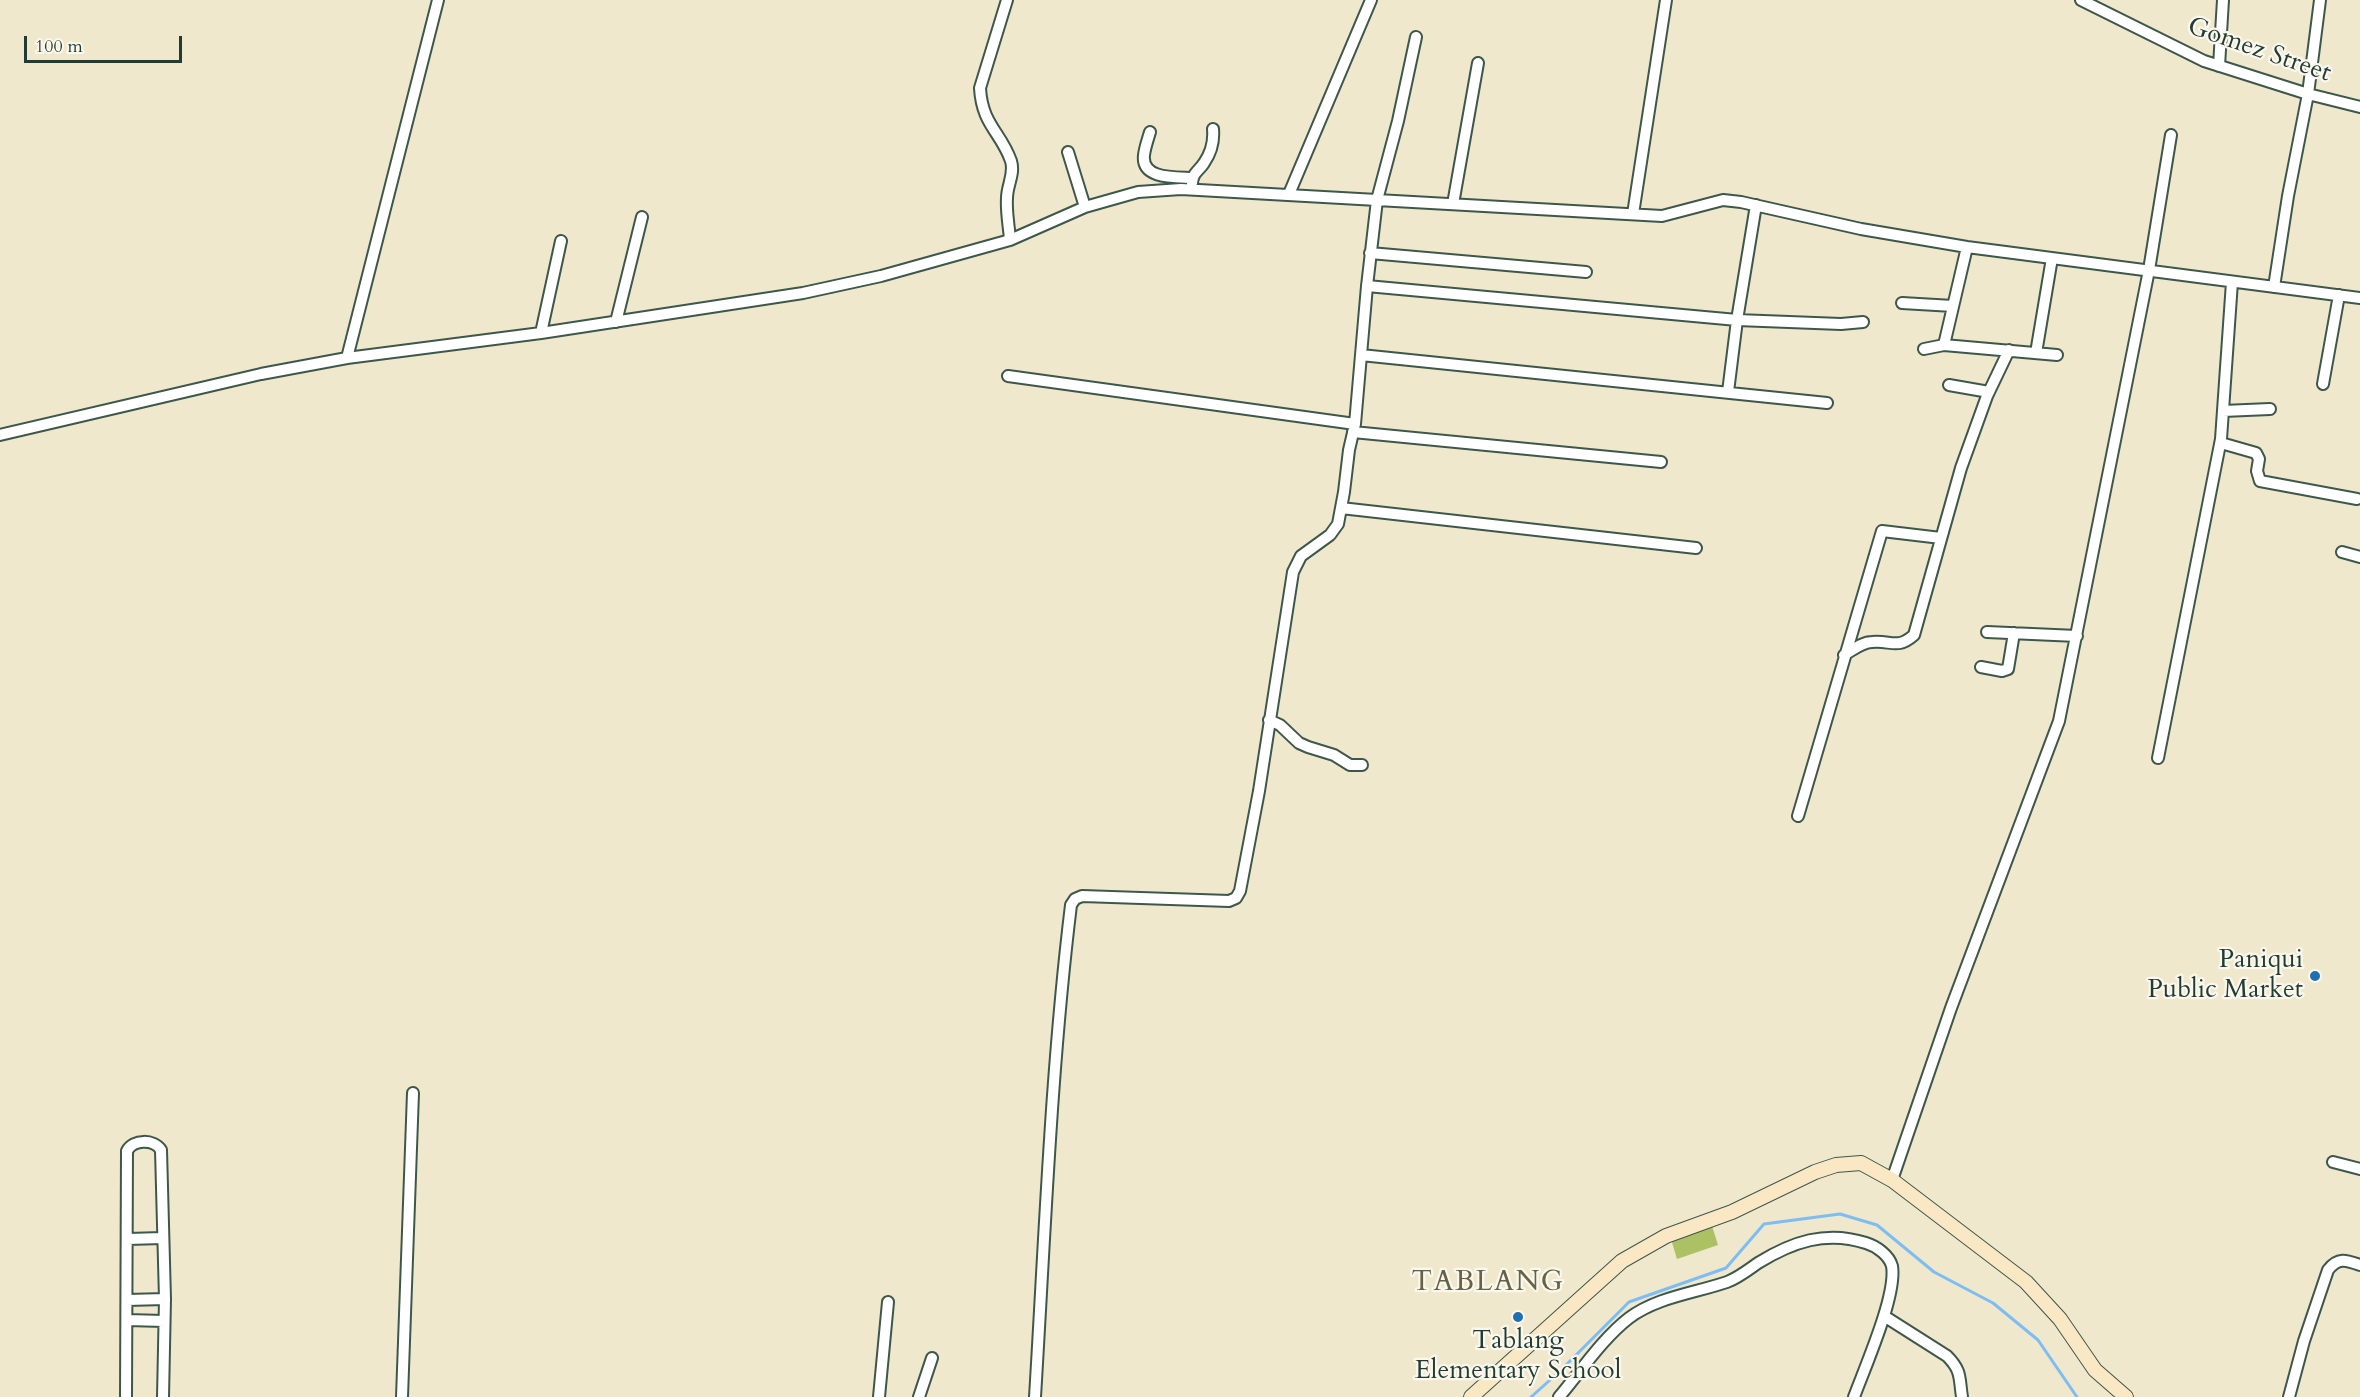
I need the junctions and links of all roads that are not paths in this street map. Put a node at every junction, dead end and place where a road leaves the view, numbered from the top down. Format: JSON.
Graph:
{"nodes":[{"id":1,"x":438,"y":0,"type":"edge"},
{"id":2,"x":1007,"y":0,"type":"edge"},
{"id":3,"x":1371,"y":0,"type":"edge"},
{"id":4,"x":1666,"y":0,"type":"edge"},
{"id":5,"x":2081,"y":0,"type":"edge"},
{"id":6,"x":2223,"y":0,"type":"edge"},
{"id":7,"x":2320,"y":0,"type":"edge"},
{"id":8,"x":1416,"y":36,"type":"dead end"},
{"id":9,"x":1478,"y":63,"type":"dead end"},
{"id":10,"x":2219,"y":66,"type":"junction"},
{"id":11,"x":2308,"y":94,"type":"junction"},
{"id":12,"x":2360,"y":107,"type":"edge"},
{"id":13,"x":1213,"y":129,"type":"dead end"},
{"id":14,"x":1150,"y":132,"type":"dead end"},
{"id":15,"x":2171,"y":135,"type":"dead end"},
{"id":16,"x":1068,"y":152,"type":"dead end"},
{"id":17,"x":1192,"y":184,"type":"junction"},
{"id":18,"x":1289,"y":194,"type":"junction"},
{"id":19,"x":1377,"y":200,"type":"junction"},
{"id":20,"x":1453,"y":204,"type":"junction"},
{"id":21,"x":1756,"y":205,"type":"junction"},
{"id":22,"x":1085,"y":207,"type":"junction"},
{"id":23,"x":1633,"y":214,"type":"junction"},
{"id":24,"x":642,"y":217,"type":"dead end"},
{"id":25,"x":1010,"y":240,"type":"junction"},
{"id":26,"x":561,"y":241,"type":"dead end"},
{"id":27,"x":1966,"y":247,"type":"junction"},
{"id":28,"x":1370,"y":253,"type":"junction"},
{"id":29,"x":2052,"y":258,"type":"junction"},
{"id":30,"x":2149,"y":270,"type":"junction"},
{"id":31,"x":1586,"y":272,"type":"dead end"},
{"id":32,"x":2232,"y":282,"type":"junction"},
{"id":33,"x":1367,"y":286,"type":"junction"},
{"id":34,"x":2274,"y":287,"type":"junction"},
{"id":35,"x":2339,"y":295,"type":"junction"},
{"id":36,"x":2360,"y":298,"type":"edge"},
{"id":37,"x":1902,"y":303,"type":"dead end"},
{"id":38,"x":1953,"y":306,"type":"junction"},
{"id":39,"x":1737,"y":320,"type":"junction"},
{"id":40,"x":616,"y":322,"type":"junction"},
{"id":41,"x":1863,"y":322,"type":"dead end"},
{"id":42,"x":541,"y":333,"type":"junction"},
{"id":43,"x":1944,"y":345,"type":"junction"},
{"id":44,"x":1924,"y":349,"type":"dead end"},
{"id":45,"x":2009,"y":350,"type":"junction"},
{"id":46,"x":2036,"y":353,"type":"junction"},
{"id":47,"x":1361,"y":355,"type":"junction"},
{"id":48,"x":2057,"y":355,"type":"dead end"},
{"id":49,"x":347,"y":358,"type":"junction"},
{"id":50,"x":1008,"y":376,"type":"dead end"},
{"id":51,"x":2323,"y":384,"type":"dead end"},
{"id":52,"x":1949,"y":385,"type":"dead end"},
{"id":53,"x":1728,"y":392,"type":"junction"},
{"id":54,"x":1989,"y":392,"type":"junction"},
{"id":55,"x":1827,"y":403,"type":"dead end"},
{"id":56,"x":2271,"y":410,"type":"dead end"},
{"id":57,"x":2223,"y":411,"type":"junction"},
{"id":58,"x":1354,"y":428,"type":"junction"},
{"id":59,"x":0,"y":435,"type":"edge"},
{"id":60,"x":2221,"y":443,"type":"junction"},
{"id":61,"x":1661,"y":462,"type":"dead end"},
{"id":62,"x":2357,"y":499,"type":"dead end"},
{"id":63,"x":1341,"y":508,"type":"junction"},
{"id":64,"x":1941,"y":538,"type":"junction"},
{"id":65,"x":1696,"y":548,"type":"dead end"},
{"id":66,"x":2342,"y":552,"type":"dead end"},
{"id":67,"x":2360,"y":557,"type":"edge"},
{"id":68,"x":1987,"y":632,"type":"dead end"},
{"id":69,"x":2014,"y":633,"type":"junction"},
{"id":70,"x":2077,"y":636,"type":"junction"},
{"id":71,"x":1844,"y":655,"type":"junction"},
{"id":72,"x":1981,"y":667,"type":"dead end"},
{"id":73,"x":1269,"y":720,"type":"junction"},
{"id":74,"x":2158,"y":758,"type":"dead end"},
{"id":75,"x":1362,"y":765,"type":"dead end"},
{"id":76,"x":1798,"y":816,"type":"dead end"},
{"id":77,"x":413,"y":1093,"type":"dead end"},
{"id":78,"x":2333,"y":1162,"type":"dead end"},
{"id":79,"x":2360,"y":1169,"type":"edge"},
{"id":80,"x":1892,"y":1180,"type":"junction"},
{"id":81,"x":162,"y":1238,"type":"junction"},
{"id":82,"x":128,"y":1239,"type":"junction"},
{"id":83,"x":2360,"y":1265,"type":"edge"},
{"id":84,"x":165,"y":1299,"type":"junction"},
{"id":85,"x":127,"y":1300,"type":"junction"},
{"id":86,"x":888,"y":1302,"type":"dead end"},
{"id":87,"x":1884,"y":1316,"type":"junction"},
{"id":88,"x":127,"y":1320,"type":"junction"},
{"id":89,"x":164,"y":1321,"type":"junction"},
{"id":90,"x":932,"y":1358,"type":"dead end"},
{"id":91,"x":126,"y":1397,"type":"edge"},
{"id":92,"x":163,"y":1397,"type":"edge"},
{"id":93,"x":402,"y":1397,"type":"edge"},
{"id":94,"x":879,"y":1397,"type":"edge"},
{"id":95,"x":920,"y":1397,"type":"edge"},
{"id":96,"x":1035,"y":1397,"type":"edge"},
{"id":97,"x":1471,"y":1397,"type":"edge"},
{"id":98,"x":1559,"y":1397,"type":"edge"},
{"id":99,"x":1854,"y":1397,"type":"edge"},
{"id":100,"x":1962,"y":1397,"type":"edge"},
{"id":101,"x":2126,"y":1397,"type":"edge"},
{"id":102,"x":2289,"y":1397,"type":"edge"}],
"edges":[{"from":1,"to":49,"type":"street"},
{"from":2,"to":25,"type":"street"},
{"from":3,"to":18,"type":"street"},
{"from":4,"to":23,"type":"street"},
{"from":5,"to":10,"type":"street","name":"Gomez Street"},
{"from":6,"to":10,"type":"street"},
{"from":7,"to":11,"type":"street"},
{"from":8,"to":19,"type":"street"},
{"from":9,"to":20,"type":"street"},
{"from":10,"to":11,"type":"street","name":"Gomez Street"},
{"from":11,"to":12,"type":"street","name":"Gomez Street"},
{"from":11,"to":34,"type":"street"},
{"from":13,"to":17,"type":"street"},
{"from":14,"to":17,"type":"street"},
{"from":15,"to":30,"type":"street"},
{"from":16,"to":22,"type":"street"},
{"from":17,"to":18,"type":"street"},
{"from":17,"to":22,"type":"street"},
{"from":18,"to":19,"type":"street"},
{"from":19,"to":20,"type":"street"},
{"from":19,"to":28,"type":"street"},
{"from":20,"to":23,"type":"street"},
{"from":21,"to":23,"type":"street"},
{"from":21,"to":27,"type":"street"},
{"from":21,"to":39,"type":"street"},
{"from":22,"to":25,"type":"street"},
{"from":24,"to":40,"type":"street"},
{"from":25,"to":40,"type":"street"},
{"from":26,"to":42,"type":"street"},
{"from":27,"to":29,"type":"street"},
{"from":27,"to":38,"type":"street"},
{"from":28,"to":31,"type":"street"},
{"from":28,"to":33,"type":"street"},
{"from":29,"to":30,"type":"street"},
{"from":29,"to":46,"type":"street"},
{"from":30,"to":32,"type":"street"},
{"from":30,"to":70,"type":"street"},
{"from":32,"to":34,"type":"street"},
{"from":32,"to":57,"type":"street"},
{"from":33,"to":39,"type":"street"},
{"from":33,"to":47,"type":"street"},
{"from":34,"to":35,"type":"street"},
{"from":35,"to":36,"type":"street"},
{"from":35,"to":51,"type":"street"},
{"from":37,"to":38,"type":"street"},
{"from":38,"to":43,"type":"street"},
{"from":39,"to":41,"type":"street"},
{"from":39,"to":53,"type":"street"},
{"from":40,"to":42,"type":"street"},
{"from":42,"to":49,"type":"street"},
{"from":43,"to":44,"type":"street"},
{"from":43,"to":45,"type":"street"},
{"from":45,"to":46,"type":"street"},
{"from":45,"to":54,"type":"street"},
{"from":46,"to":48,"type":"street"},
{"from":47,"to":53,"type":"street"},
{"from":47,"to":58,"type":"street"},
{"from":49,"to":59,"type":"street"},
{"from":50,"to":58,"type":"street"},
{"from":52,"to":54,"type":"street"},
{"from":53,"to":55,"type":"street"},
{"from":54,"to":64,"type":"street"},
{"from":56,"to":57,"type":"street"},
{"from":57,"to":60,"type":"street"},
{"from":58,"to":61,"type":"street"},
{"from":58,"to":63,"type":"street"},
{"from":60,"to":62,"type":"street"},
{"from":60,"to":74,"type":"street"},
{"from":63,"to":65,"type":"street"},
{"from":63,"to":73,"type":"street"},
{"from":64,"to":71,"type":"street"},
{"from":64,"to":71,"type":"street"},
{"from":66,"to":67,"type":"street"},
{"from":68,"to":69,"type":"street"},
{"from":69,"to":70,"type":"street"},
{"from":69,"to":72,"type":"street"},
{"from":70,"to":80,"type":"street"},
{"from":71,"to":76,"type":"street"},
{"from":73,"to":75,"type":"street"},
{"from":73,"to":96,"type":"street"},
{"from":77,"to":93,"type":"street"},
{"from":78,"to":79,"type":"street"},
{"from":80,"to":97,"type":"street"},
{"from":80,"to":101,"type":"street"},
{"from":81,"to":82,"type":"street"},
{"from":81,"to":82,"type":"street"},
{"from":81,"to":84,"type":"street"},
{"from":82,"to":85,"type":"street"},
{"from":83,"to":102,"type":"street"},
{"from":84,"to":85,"type":"street"},
{"from":84,"to":89,"type":"street"},
{"from":85,"to":88,"type":"street"},
{"from":86,"to":94,"type":"street"},
{"from":87,"to":98,"type":"street"},
{"from":87,"to":99,"type":"street"},
{"from":87,"to":100,"type":"street"},
{"from":88,"to":89,"type":"street"},
{"from":88,"to":91,"type":"street"},
{"from":89,"to":92,"type":"street"},
{"from":90,"to":95,"type":"street"}]}
